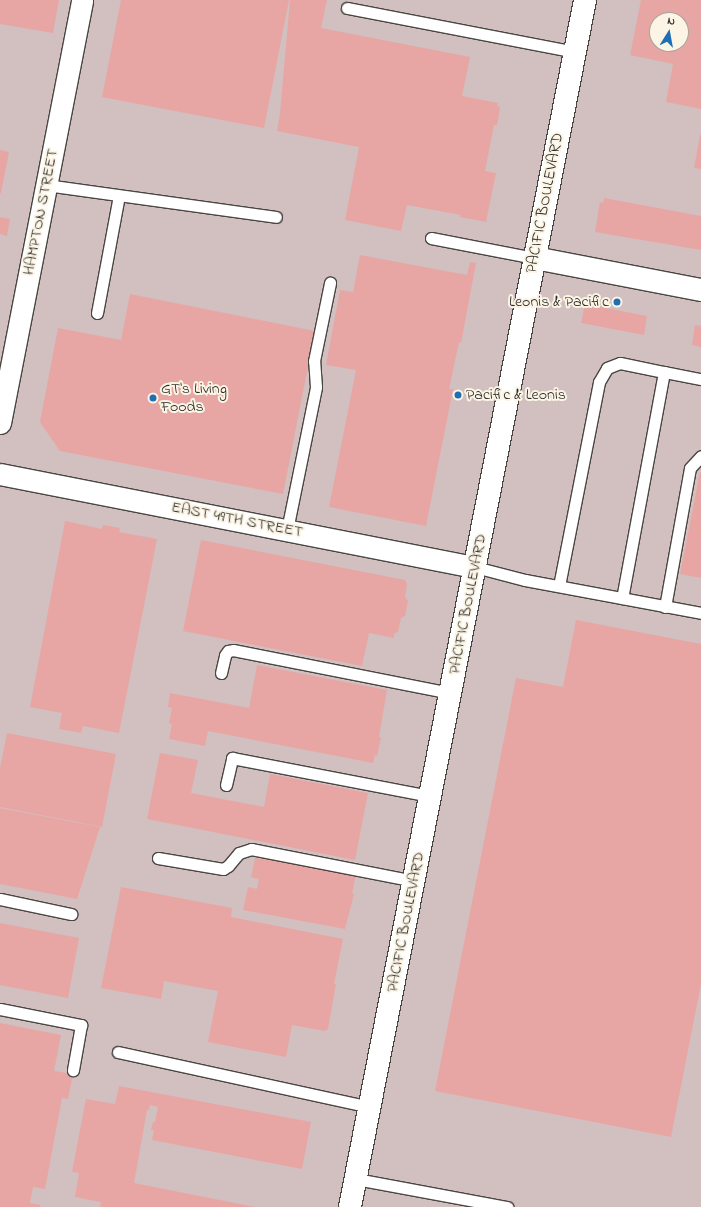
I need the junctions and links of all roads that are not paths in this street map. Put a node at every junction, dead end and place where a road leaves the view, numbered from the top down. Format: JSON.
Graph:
{"nodes":[{"id":1,"x":82,"y":0,"type":"edge"},
{"id":2,"x":585,"y":0,"type":"edge"},
{"id":3,"x":347,"y":8,"type":"dead end"},
{"id":4,"x":574,"y":52,"type":"junction"},
{"id":5,"x":46,"y":185,"type":"junction"},
{"id":6,"x":120,"y":196,"type":"junction"},
{"id":7,"x":276,"y":217,"type":"dead end"},
{"id":8,"x":431,"y":238,"type":"dead end"},
{"id":9,"x":534,"y":258,"type":"junction"},
{"id":10,"x":330,"y":283,"type":"dead end"},
{"id":11,"x":701,"y":290,"type":"edge"},
{"id":12,"x":97,"y":313,"type":"dead end"},
{"id":13,"x":664,"y":372,"type":"junction"},
{"id":14,"x":701,"y":379,"type":"edge"},
{"id":15,"x":0,"y":423,"type":"edge"},
{"id":16,"x":701,"y":456,"type":"edge"},
{"id":17,"x":0,"y":474,"type":"edge"},
{"id":18,"x":287,"y":530,"type":"junction"},
{"id":19,"x":475,"y":567,"type":"junction"},
{"id":20,"x":559,"y":586,"type":"junction"},
{"id":21,"x":622,"y":598,"type":"junction"},
{"id":22,"x":666,"y":607,"type":"junction"},
{"id":23,"x":701,"y":613,"type":"edge"},
{"id":24,"x":221,"y":673,"type":"dead end"},
{"id":25,"x":450,"y":693,"type":"junction"},
{"id":26,"x":226,"y":785,"type":"dead end"},
{"id":27,"x":430,"y":796,"type":"junction"},
{"id":28,"x":158,"y":858,"type":"dead end"},
{"id":29,"x":414,"y":881,"type":"junction"},
{"id":30,"x":0,"y":899,"type":"edge"},
{"id":31,"x":71,"y":914,"type":"dead end"},
{"id":32,"x":0,"y":1009,"type":"edge"},
{"id":33,"x":118,"y":1052,"type":"dead end"},
{"id":34,"x":73,"y":1070,"type":"dead end"},
{"id":35,"x":370,"y":1107,"type":"junction"},
{"id":36,"x":356,"y":1179,"type":"junction"},
{"id":37,"x":350,"y":1207,"type":"edge"},
{"id":38,"x":507,"y":1207,"type":"edge"}],
"edges":[{"from":1,"to":5,"type":"street","name":"HAMPTON STREET"},
{"from":2,"to":4,"type":"main road","name":"PACIFIC BOULEVARD"},
{"from":3,"to":4,"type":"lane"},
{"from":4,"to":9,"type":"main road","name":"PACIFIC BOULEVARD"},
{"from":5,"to":6,"type":"lane"},
{"from":5,"to":15,"type":"street","name":"HAMPTON STREET"},
{"from":6,"to":7,"type":"lane"},
{"from":6,"to":12,"type":"lane"},
{"from":8,"to":9,"type":"lane"},
{"from":9,"to":11,"type":"main road"},
{"from":9,"to":19,"type":"main road","name":"PACIFIC BOULEVARD"},
{"from":10,"to":18,"type":"lane"},
{"from":13,"to":14,"type":"lane"},
{"from":13,"to":20,"type":"lane"},
{"from":13,"to":21,"type":"lane"},
{"from":16,"to":22,"type":"lane"},
{"from":17,"to":18,"type":"street","name":"EAST 49TH STREET"},
{"from":18,"to":19,"type":"street","name":"EAST 49TH STREET"},
{"from":19,"to":20,"type":"lane"},
{"from":19,"to":25,"type":"main road","name":"PACIFIC BOULEVARD"},
{"from":20,"to":21,"type":"lane"},
{"from":21,"to":22,"type":"lane"},
{"from":22,"to":23,"type":"lane"},
{"from":24,"to":25,"type":"lane"},
{"from":25,"to":27,"type":"main road","name":"PACIFIC BOULEVARD"},
{"from":26,"to":27,"type":"lane"},
{"from":27,"to":29,"type":"main road","name":"PACIFIC BOULEVARD"},
{"from":28,"to":29,"type":"lane"},
{"from":29,"to":35,"type":"main road","name":"PACIFIC BOULEVARD"},
{"from":30,"to":31,"type":"lane"},
{"from":32,"to":34,"type":"lane"},
{"from":33,"to":35,"type":"lane"},
{"from":35,"to":36,"type":"main road","name":"PACIFIC BOULEVARD"},
{"from":36,"to":37,"type":"main road","name":"PACIFIC BOULEVARD"},
{"from":36,"to":38,"type":"lane"}]}
